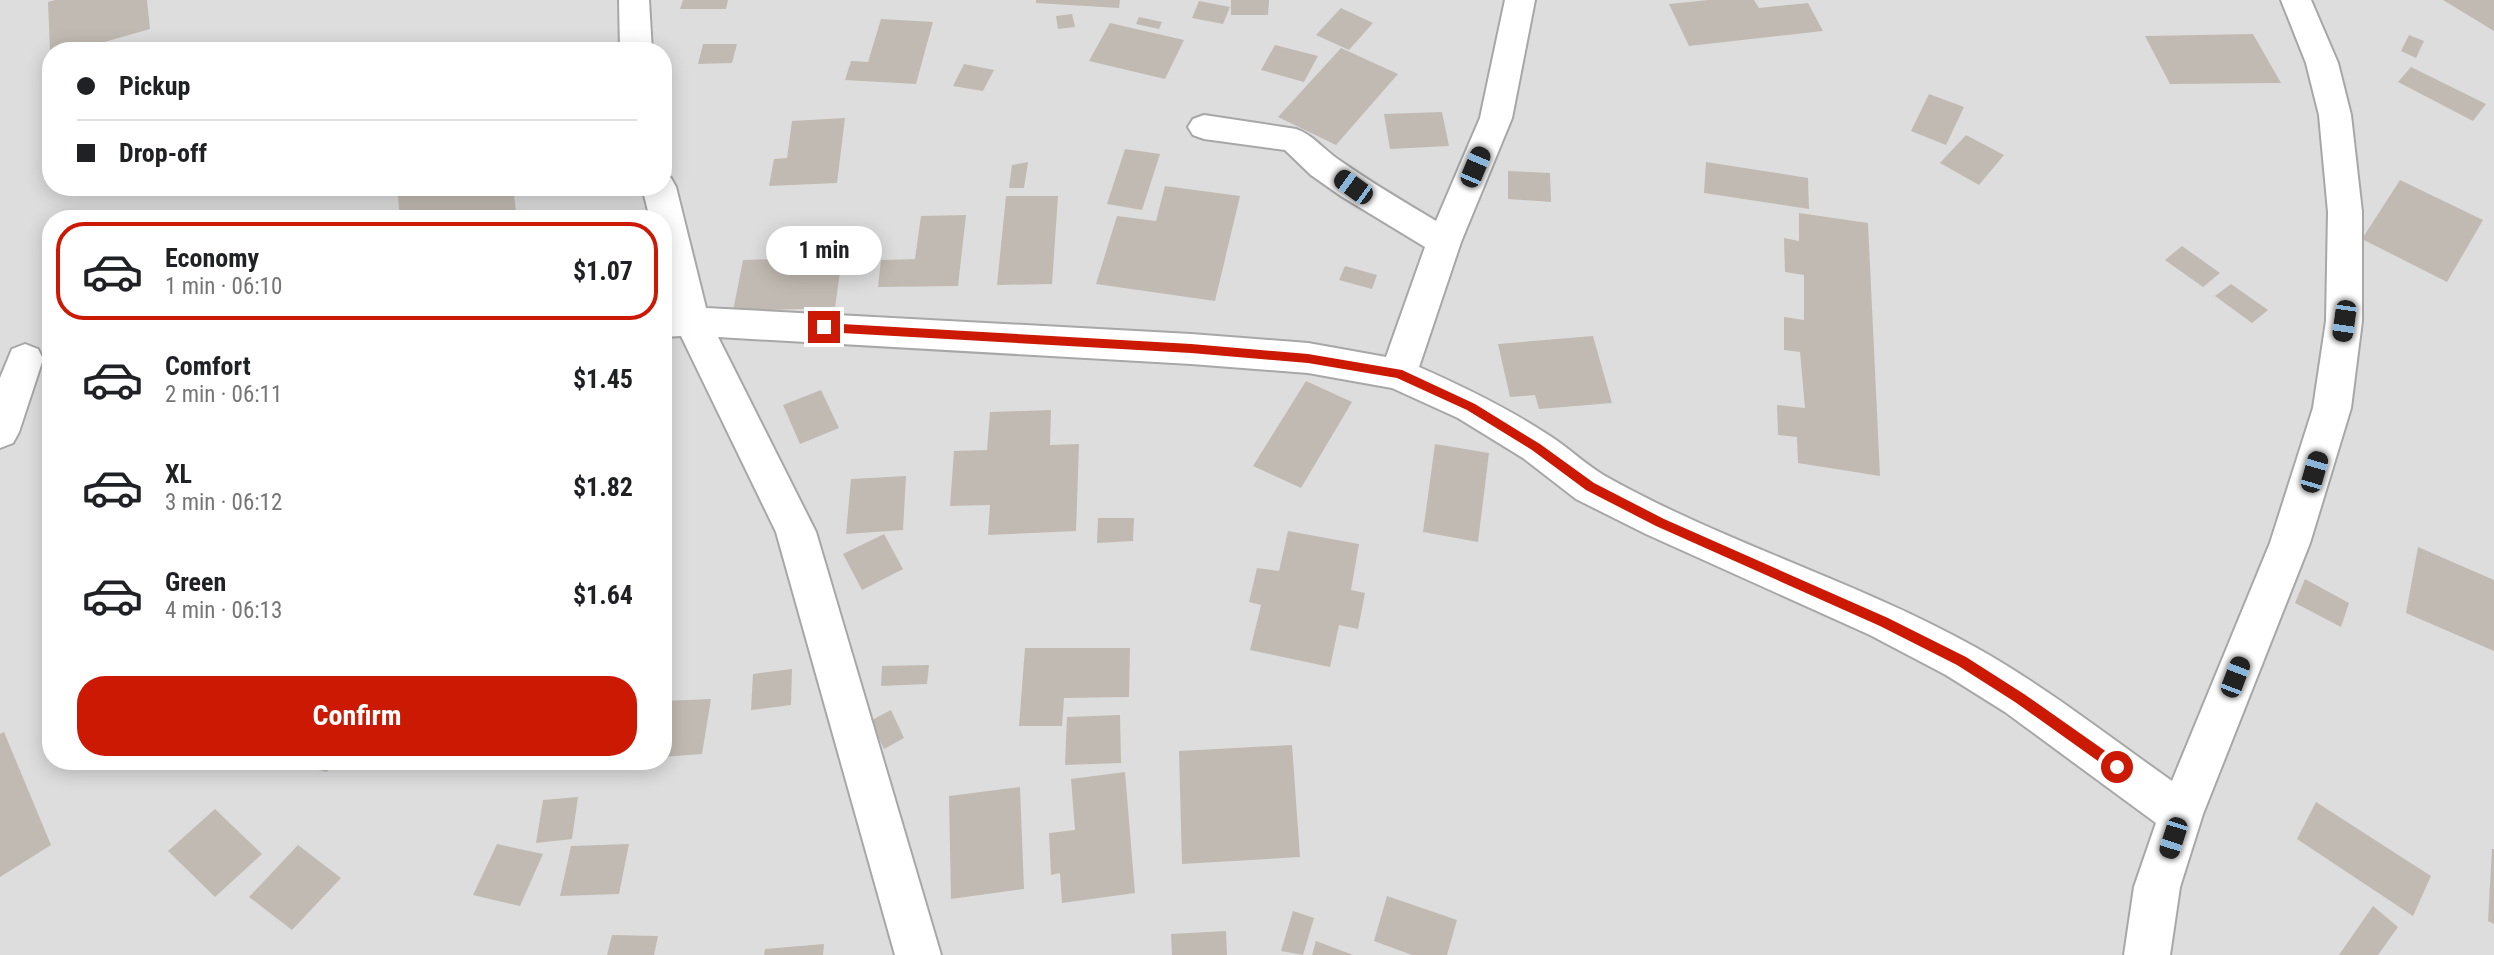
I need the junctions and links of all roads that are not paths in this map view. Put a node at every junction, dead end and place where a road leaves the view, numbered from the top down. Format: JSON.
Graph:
{"nodes":[{"id":1,"x":634,"y":0,"type":"edge"},
{"id":2,"x":1520,"y":0,"type":"edge"},
{"id":3,"x":2296,"y":0,"type":"edge"},
{"id":4,"x":636,"y":42,"type":"edge"},
{"id":5,"x":1205,"y":127,"type":"dead end"},
{"id":6,"x":1444,"y":242,"type":"junction"},
{"id":7,"x":672,"y":284,"type":"edge"},
{"id":8,"x":677,"y":322,"type":"edge"},
{"id":9,"x":25,"y":358,"type":"edge"},
{"id":10,"x":1398,"y":373,"type":"junction"},
{"id":11,"x":0,"y":432,"type":"edge"},
{"id":12,"x":2181,"y":814,"type":"junction"},
{"id":13,"x":918,"y":955,"type":"edge"},
{"id":14,"x":2147,"y":955,"type":"edge"}],
"edges":[{"from":1,"to":4,"type":"street"},
{"from":2,"to":6,"type":"street"},
{"from":3,"to":12,"type":"street"},
{"from":5,"to":6,"type":"street"},
{"from":6,"to":10,"type":"street"},
{"from":7,"to":8,"type":"street"},
{"from":8,"to":10,"type":"street"},
{"from":8,"to":13,"type":"street"},
{"from":9,"to":11,"type":"street"},
{"from":10,"to":12,"type":"street"},
{"from":12,"to":14,"type":"street"}]}
